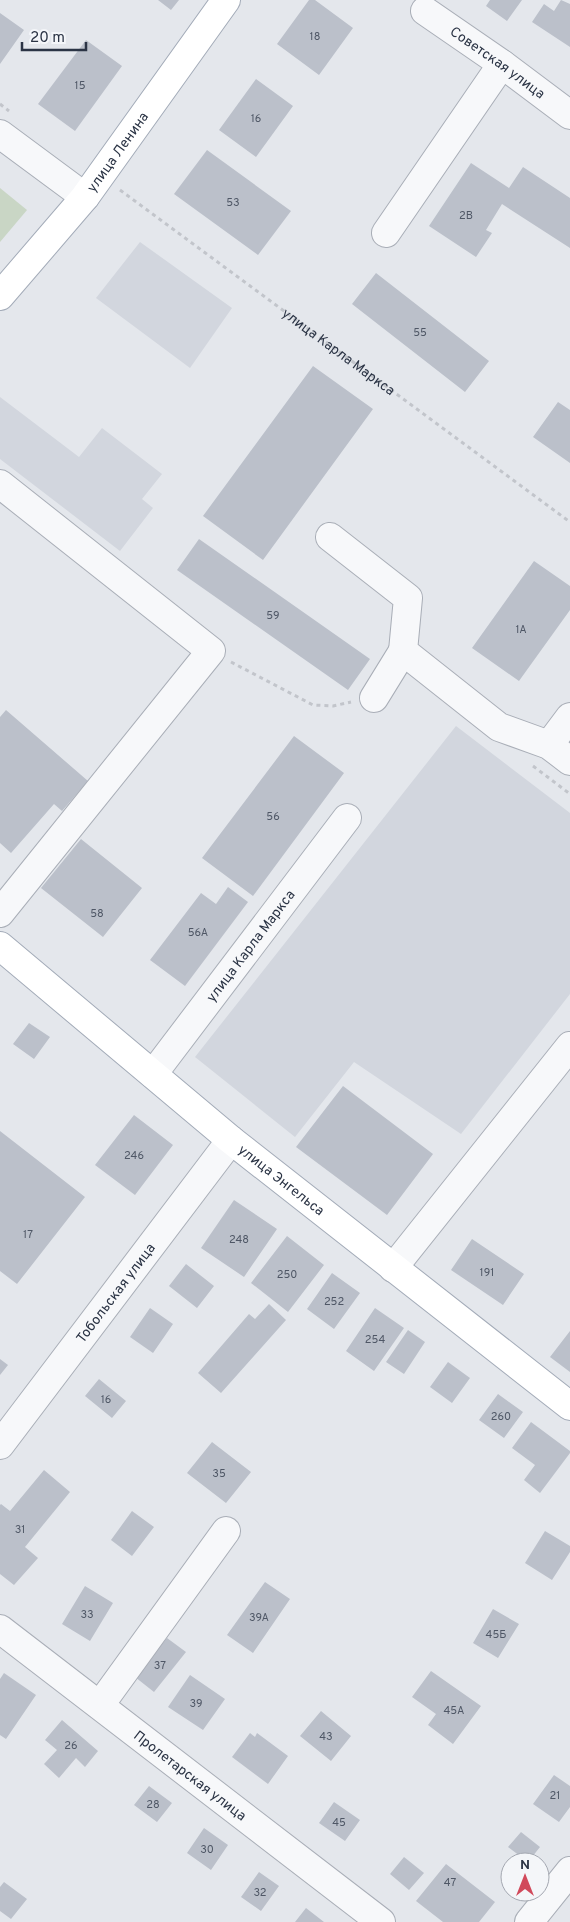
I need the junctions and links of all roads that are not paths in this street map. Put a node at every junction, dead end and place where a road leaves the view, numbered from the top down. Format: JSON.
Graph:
{"nodes":[{"id":1,"x":226,"y":0,"type":"edge"},
{"id":2,"x":425,"y":11,"type":"dead end"},
{"id":3,"x":502,"y":64,"type":"junction"},
{"id":4,"x":570,"y":115,"type":"edge"},
{"id":5,"x":0,"y":134,"type":"edge"},
{"id":6,"x":85,"y":196,"type":"junction"},
{"id":7,"x":386,"y":233,"type":"dead end"},
{"id":8,"x":0,"y":296,"type":"edge"},
{"id":9,"x":0,"y":484,"type":"edge"},
{"id":10,"x":330,"y":537,"type":"dead end"},
{"id":11,"x":403,"y":651,"type":"junction"},
{"id":12,"x":374,"y":698,"type":"road end"},
{"id":13,"x":570,"y":717,"type":"edge"},
{"id":14,"x":560,"y":753,"type":"edge"},
{"id":15,"x":347,"y":818,"type":"dead end"},
{"id":16,"x":0,"y":913,"type":"edge"},
{"id":17,"x":0,"y":946,"type":"edge"},
{"id":18,"x":570,"y":1046,"type":"edge"},
{"id":19,"x":153,"y":1074,"type":"junction"},
{"id":20,"x":231,"y":1140,"type":"junction"},
{"id":21,"x":393,"y":1268,"type":"junction"},
{"id":22,"x":570,"y":1406,"type":"edge"},
{"id":23,"x":0,"y":1445,"type":"edge"},
{"id":24,"x":226,"y":1531,"type":"dead end"},
{"id":25,"x":0,"y":1629,"type":"edge"},
{"id":26,"x":100,"y":1706,"type":"junction"},
{"id":27,"x":570,"y":1871,"type":"edge"},
{"id":28,"x":382,"y":1922,"type":"edge"},
{"id":29,"x":529,"y":1922,"type":"edge"}],
"edges":[{"from":1,"to":6,"type":"main road","name":"улица Ленина"},
{"from":2,"to":3,"type":"street","name":"Советская улица"},
{"from":3,"to":4,"type":"street","name":"Советская улица"},
{"from":3,"to":7,"type":"street"},
{"from":5,"to":6,"type":"street"},
{"from":6,"to":8,"type":"main road","name":"улица Ленина"},
{"from":9,"to":16,"type":"street"},
{"from":10,"to":11,"type":"street"},
{"from":11,"to":12,"type":"street"},
{"from":11,"to":14,"type":"street"},
{"from":13,"to":14,"type":"street"},
{"from":15,"to":19,"type":"street","name":"улица Карла Маркса"},
{"from":17,"to":19,"type":"main road","name":"улица Энгельса"},
{"from":18,"to":21,"type":"street"},
{"from":19,"to":20,"type":"main road","name":"улица Энгельса"},
{"from":20,"to":21,"type":"main road","name":"улица Энгельса"},
{"from":20,"to":23,"type":"street","name":"Тобольская улица"},
{"from":21,"to":22,"type":"main road","name":"улица Энгельса"},
{"from":24,"to":26,"type":"street"},
{"from":25,"to":26,"type":"street","name":"Пролетарская улица"},
{"from":26,"to":28,"type":"street","name":"Пролетарская улица"},
{"from":27,"to":29,"type":"street"}]}
